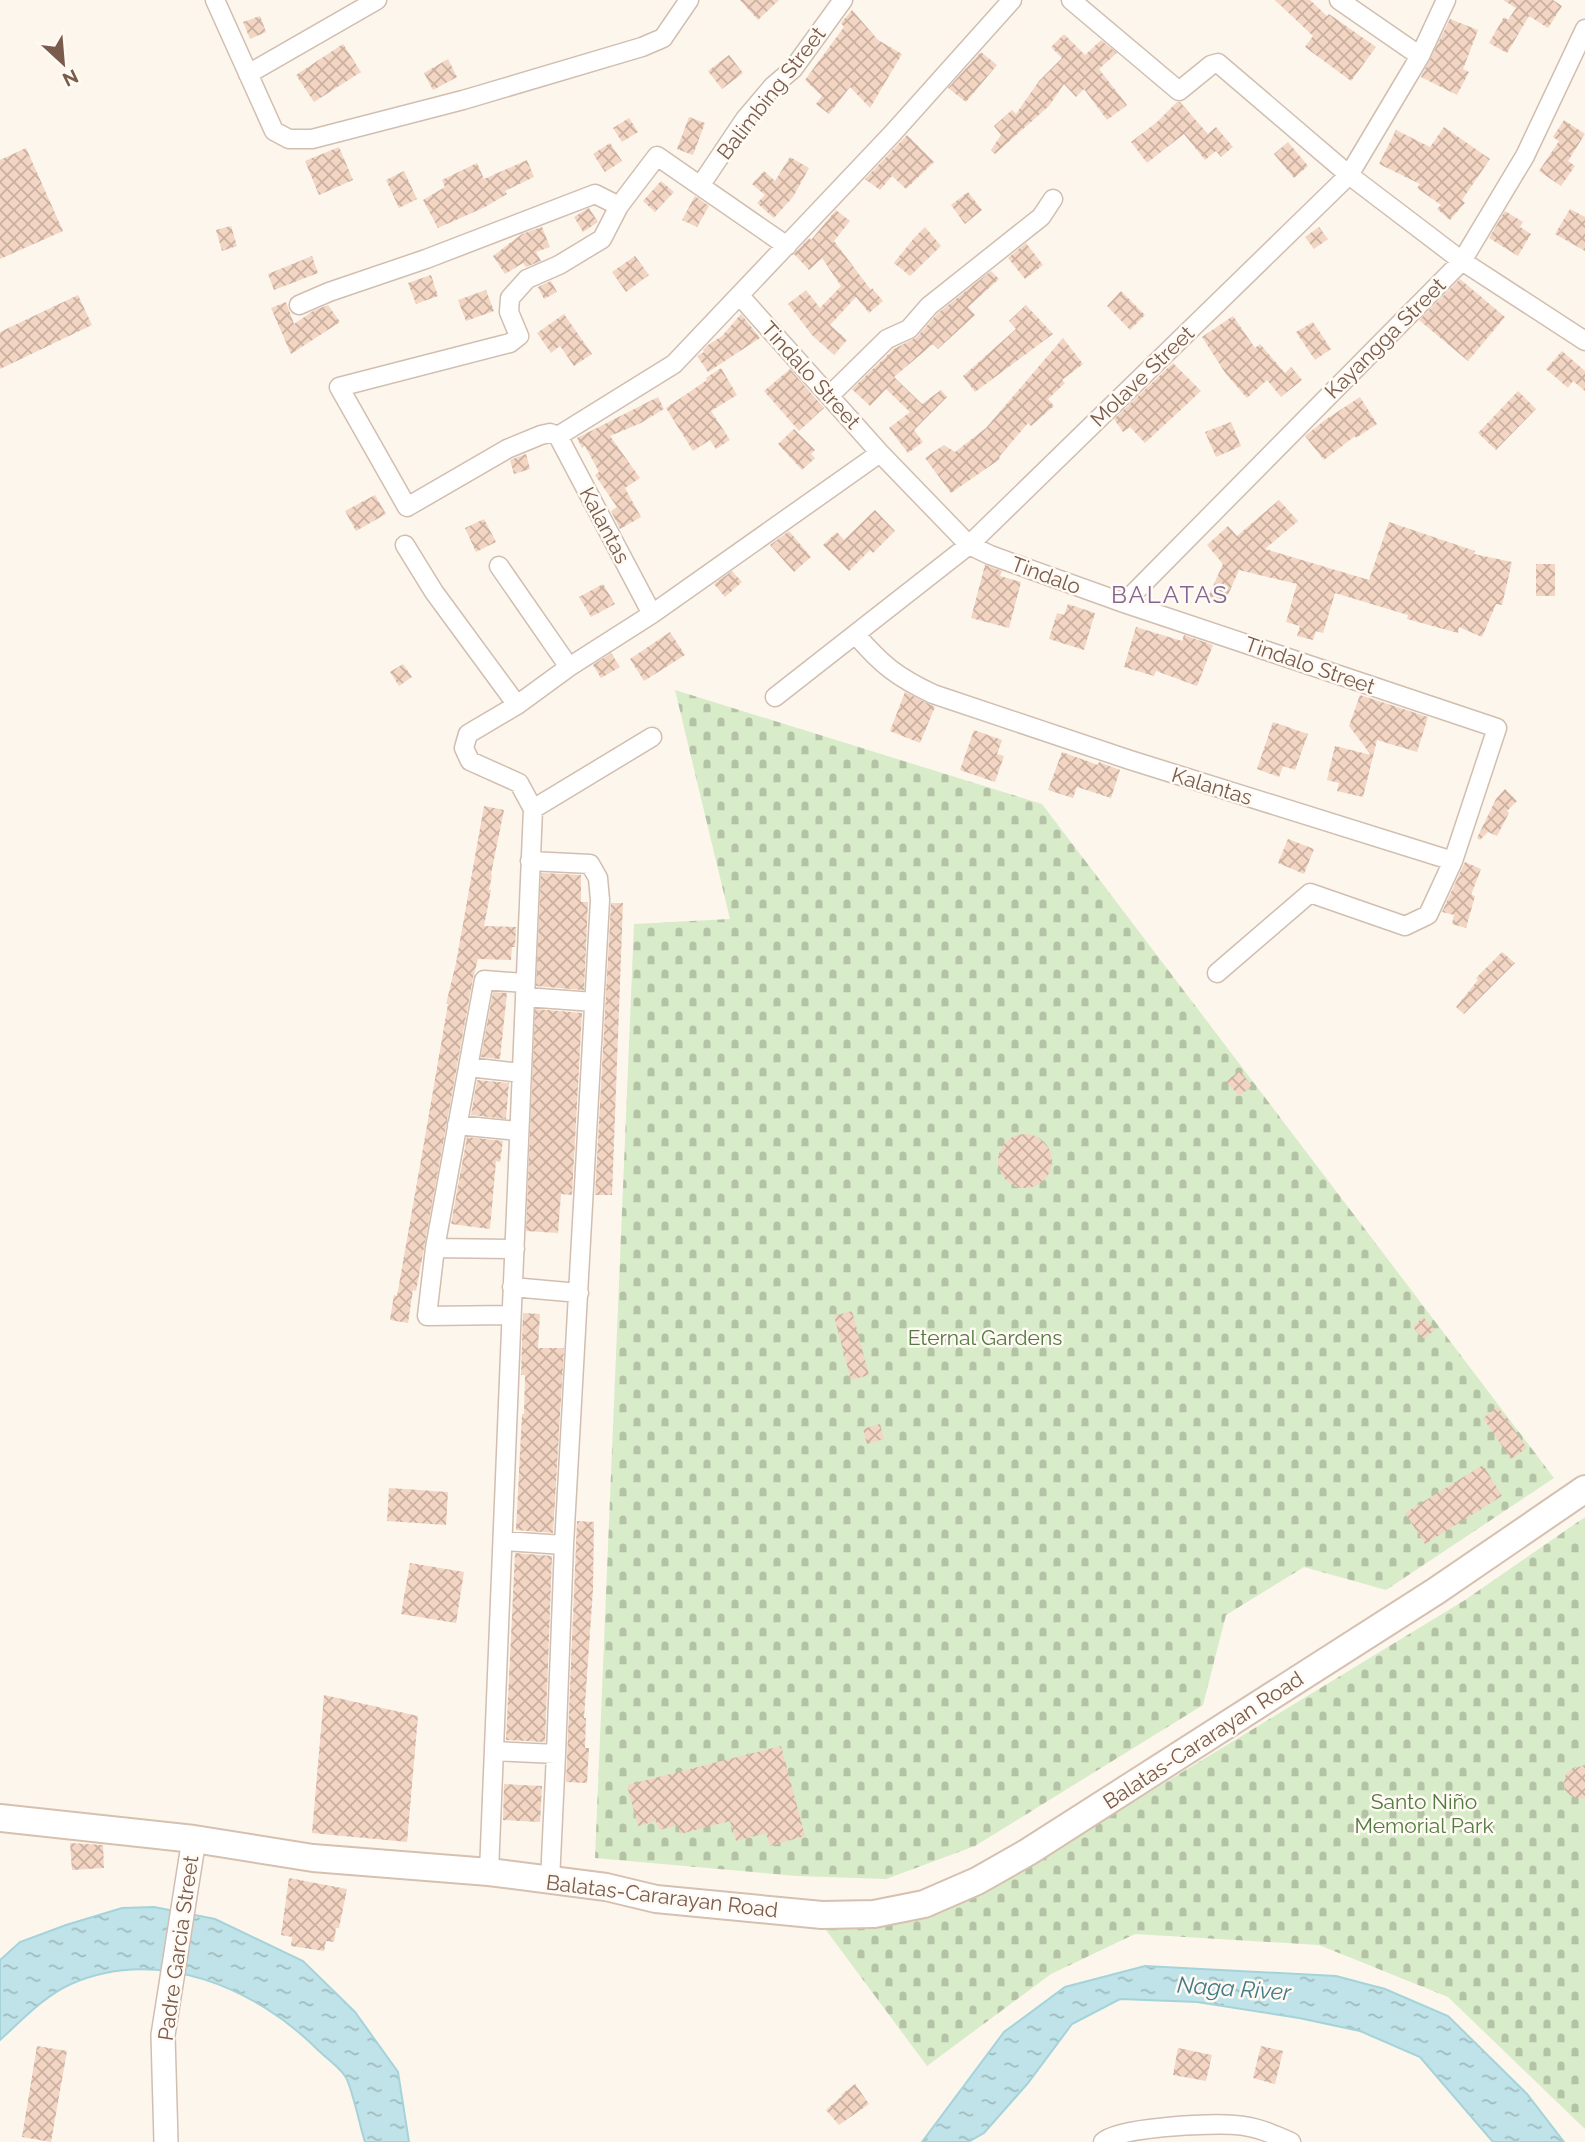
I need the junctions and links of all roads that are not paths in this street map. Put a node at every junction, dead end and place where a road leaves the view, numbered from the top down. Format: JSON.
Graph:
{"nodes":[{"id":1,"x":215,"y":0,"type":"edge"},
{"id":2,"x":377,"y":0,"type":"edge"},
{"id":3,"x":689,"y":0,"type":"edge"},
{"id":4,"x":843,"y":0,"type":"edge"},
{"id":5,"x":1012,"y":0,"type":"edge"},
{"id":6,"x":1071,"y":0,"type":"edge"},
{"id":7,"x":1339,"y":0,"type":"edge"},
{"id":8,"x":1446,"y":0,"type":"edge"},
{"id":9,"x":1585,"y":29,"type":"edge"},
{"id":10,"x":1420,"y":56,"type":"junction"},
{"id":11,"x":248,"y":74,"type":"junction"},
{"id":12,"x":1349,"y":175,"type":"junction"},
{"id":13,"x":700,"y":186,"type":"junction"},
{"id":14,"x":1053,"y":199,"type":"dead end"},
{"id":15,"x":619,"y":206,"type":"junction"},
{"id":16,"x":787,"y":246,"type":"junction"},
{"id":17,"x":1462,"y":261,"type":"junction"},
{"id":18,"x":740,"y":296,"type":"junction"},
{"id":19,"x":299,"y":305,"type":"dead end"},
{"id":20,"x":1584,"y":340,"type":"edge"},
{"id":21,"x":829,"y":396,"type":"junction"},
{"id":22,"x":558,"y":436,"type":"junction"},
{"id":23,"x":880,"y":453,"type":"junction"},
{"id":24,"x":405,"y":545,"type":"dead end"},
{"id":25,"x":969,"y":545,"type":"junction"},
{"id":26,"x":499,"y":566,"type":"dead end"},
{"id":27,"x":1124,"y":603,"type":"junction"},
{"id":28,"x":653,"y":614,"type":"junction"},
{"id":29,"x":856,"y":635,"type":"junction"},
{"id":30,"x":569,"y":667,"type":"junction"},
{"id":31,"x":775,"y":697,"type":"dead end"},
{"id":32,"x":517,"y":705,"type":"junction"},
{"id":33,"x":652,"y":737,"type":"dead end"},
{"id":34,"x":533,"y":809,"type":"junction"},
{"id":35,"x":530,"y":861,"type":"junction"},
{"id":36,"x":1453,"y":861,"type":"junction"},
{"id":37,"x":1217,"y":973,"type":"dead end"},
{"id":38,"x":525,"y":990,"type":"junction"},
{"id":39,"x":594,"y":1002,"type":"junction"},
{"id":40,"x":468,"y":1067,"type":"junction"},
{"id":41,"x":521,"y":1073,"type":"junction"},
{"id":42,"x":457,"y":1125,"type":"junction"},
{"id":43,"x":517,"y":1130,"type":"junction"},
{"id":44,"x":435,"y":1248,"type":"junction"},
{"id":45,"x":515,"y":1249,"type":"junction"},
{"id":46,"x":512,"y":1287,"type":"junction"},
{"id":47,"x":579,"y":1293,"type":"junction"},
{"id":48,"x":510,"y":1315,"type":"junction"},
{"id":49,"x":1585,"y":1489,"type":"edge"},
{"id":50,"x":504,"y":1541,"type":"junction"},
{"id":51,"x":564,"y":1545,"type":"junction"},
{"id":52,"x":494,"y":1751,"type":"junction"},
{"id":53,"x":556,"y":1754,"type":"junction"},
{"id":54,"x":0,"y":1818,"type":"edge"},
{"id":55,"x":194,"y":1839,"type":"junction"},
{"id":56,"x":489,"y":1872,"type":"junction"},
{"id":57,"x":550,"y":1881,"type":"junction"},
{"id":58,"x":166,"y":2142,"type":"edge"},
{"id":59,"x":1102,"y":2142,"type":"edge"},
{"id":60,"x":1291,"y":2142,"type":"edge"}],
"edges":[{"from":1,"to":11,"type":"street"},
{"from":2,"to":11,"type":"street"},
{"from":3,"to":11,"type":"street"},
{"from":4,"to":13,"type":"street","name":"Balimbing Street"},
{"from":5,"to":16,"type":"street"},
{"from":6,"to":12,"type":"street"},
{"from":7,"to":10,"type":"street"},
{"from":8,"to":10,"type":"street","name":"Molave Street"},
{"from":9,"to":17,"type":"street","name":"Kayangga Street"},
{"from":10,"to":12,"type":"street","name":"Molave Street"},
{"from":12,"to":17,"type":"street"},
{"from":12,"to":25,"type":"street","name":"Molave Street"},
{"from":13,"to":15,"type":"street"},
{"from":13,"to":16,"type":"street"},
{"from":14,"to":21,"type":"street"},
{"from":15,"to":19,"type":"street"},
{"from":15,"to":22,"type":"street"},
{"from":16,"to":18,"type":"street"},
{"from":17,"to":20,"type":"street"},
{"from":17,"to":27,"type":"street","name":"Kayangga Street"},
{"from":18,"to":21,"type":"street","name":"Tindalo Street"},
{"from":18,"to":22,"type":"street"},
{"from":21,"to":23,"type":"street","name":"Tindalo Street"},
{"from":22,"to":28,"type":"street","name":"Kalantas"},
{"from":23,"to":25,"type":"street","name":"Tindalo Street"},
{"from":23,"to":28,"type":"street"},
{"from":24,"to":32,"type":"street"},
{"from":25,"to":27,"type":"street","name":"Tindalo"},
{"from":25,"to":29,"type":"street","name":"Molave Street"},
{"from":26,"to":30,"type":"street"},
{"from":27,"to":36,"type":"street","name":"Tindalo Street"},
{"from":28,"to":30,"type":"street"},
{"from":29,"to":31,"type":"street","name":"Molave Street"},
{"from":29,"to":36,"type":"street","name":"Kalantas"},
{"from":30,"to":32,"type":"street"},
{"from":32,"to":34,"type":"street"},
{"from":33,"to":34,"type":"street"},
{"from":34,"to":35,"type":"street"},
{"from":35,"to":38,"type":"street"},
{"from":35,"to":39,"type":"street"},
{"from":36,"to":37,"type":"street"},
{"from":38,"to":39,"type":"street"},
{"from":38,"to":40,"type":"street"},
{"from":38,"to":41,"type":"street"},
{"from":39,"to":47,"type":"street"},
{"from":40,"to":41,"type":"street"},
{"from":40,"to":42,"type":"street"},
{"from":41,"to":43,"type":"street"},
{"from":42,"to":43,"type":"street"},
{"from":42,"to":44,"type":"street"},
{"from":43,"to":45,"type":"street"},
{"from":44,"to":45,"type":"street"},
{"from":44,"to":48,"type":"street"},
{"from":45,"to":46,"type":"street"},
{"from":46,"to":47,"type":"street"},
{"from":46,"to":48,"type":"street"},
{"from":47,"to":51,"type":"street"},
{"from":48,"to":50,"type":"street"},
{"from":49,"to":57,"type":"main road","name":"Balatas-Cararayan Road"},
{"from":50,"to":51,"type":"street"},
{"from":50,"to":52,"type":"street"},
{"from":51,"to":53,"type":"street"},
{"from":52,"to":53,"type":"street"},
{"from":52,"to":56,"type":"street"},
{"from":53,"to":57,"type":"street"},
{"from":54,"to":55,"type":"main road","name":"Balatas-Cararayan Road"},
{"from":55,"to":56,"type":"main road","name":"Balatas-Cararayan Road"},
{"from":55,"to":58,"type":"street","name":"Padre Garcia Street"},
{"from":56,"to":57,"type":"main road","name":"Balatas-Cararayan Road"},
{"from":59,"to":60,"type":"street"}]}
